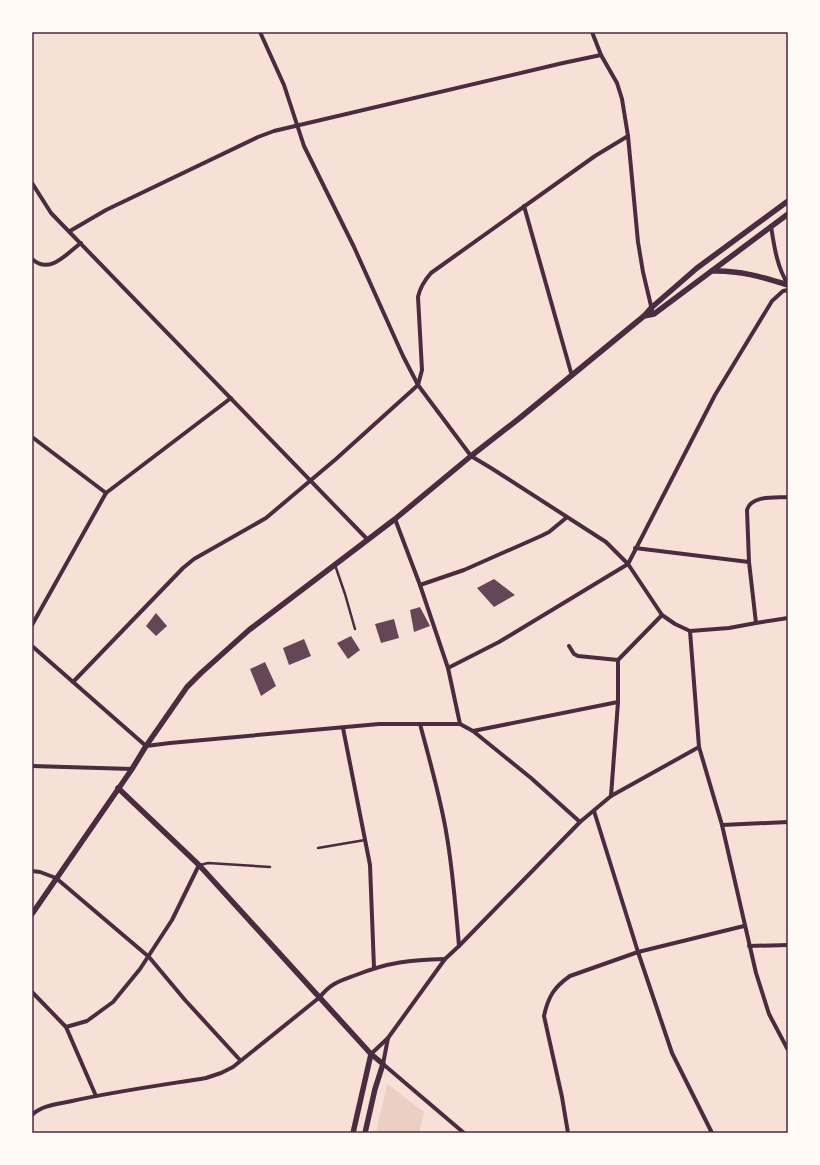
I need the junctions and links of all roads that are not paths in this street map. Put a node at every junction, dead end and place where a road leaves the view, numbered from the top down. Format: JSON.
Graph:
{"nodes":[{"id":1,"x":260,"y":32,"type":"edge"},
{"id":2,"x":592,"y":32,"type":"edge"},
{"id":3,"x":601,"y":55,"type":"junction"},
{"id":4,"x":296,"y":125,"type":"junction"},
{"id":5,"x":628,"y":136,"type":"junction"},
{"id":6,"x":32,"y":183,"type":"edge"},
{"id":7,"x":788,"y":201,"type":"edge"},
{"id":8,"x":524,"y":206,"type":"junction"},
{"id":9,"x":774,"y":212,"type":"junction"},
{"id":10,"x":788,"y":214,"type":"edge"},
{"id":11,"x":771,"y":226,"type":"junction"},
{"id":12,"x":70,"y":231,"type":"junction"},
{"id":13,"x":81,"y":243,"type":"junction"},
{"id":14,"x":32,"y":259,"type":"edge"},
{"id":15,"x":712,"y":271,"type":"junction"},
{"id":16,"x":788,"y":285,"type":"edge"},
{"id":17,"x":788,"y":290,"type":"edge"},
{"id":18,"x":651,"y":308,"type":"junction"},
{"id":19,"x":654,"y":314,"type":"junction"},
{"id":20,"x":644,"y":316,"type":"junction"},
{"id":21,"x":572,"y":377,"type":"junction"},
{"id":22,"x":418,"y":385,"type":"junction"},
{"id":23,"x":231,"y":398,"type":"junction"},
{"id":24,"x":32,"y":437,"type":"edge"},
{"id":25,"x":471,"y":456,"type":"junction"},
{"id":26,"x":310,"y":481,"type":"junction"},
{"id":27,"x":106,"y":493,"type":"junction"},
{"id":28,"x":788,"y":497,"type":"edge"},
{"id":29,"x":566,"y":518,"type":"junction"},
{"id":30,"x":395,"y":519,"type":"junction"},
{"id":31,"x":368,"y":540,"type":"junction"},
{"id":32,"x":635,"y":548,"type":"junction"},
{"id":33,"x":749,"y":562,"type":"junction"},
{"id":34,"x":628,"y":564,"type":"junction"},
{"id":35,"x":335,"y":565,"type":"junction"},
{"id":36,"x":420,"y":585,"type":"junction"},
{"id":37,"x":662,"y":615,"type":"junction"},
{"id":38,"x":788,"y":618,"type":"edge"},
{"id":39,"x":756,"y":623,"type":"junction"},
{"id":40,"x":32,"y":625,"type":"edge"},
{"id":41,"x":355,"y":629,"type":"dead end"},
{"id":42,"x":690,"y":631,"type":"junction"},
{"id":43,"x":32,"y":646,"type":"edge"},
{"id":44,"x":570,"y":646,"type":"dead end"},
{"id":45,"x":618,"y":660,"type":"junction"},
{"id":46,"x":448,"y":668,"type":"junction"},
{"id":47,"x":73,"y":682,"type":"junction"},
{"id":48,"x":618,"y":702,"type":"junction"},
{"id":49,"x":420,"y":724,"type":"junction"},
{"id":50,"x":460,"y":724,"type":"junction"},
{"id":51,"x":343,"y":728,"type":"junction"},
{"id":52,"x":473,"y":731,"type":"junction"},
{"id":53,"x":146,"y":746,"type":"junction"},
{"id":54,"x":699,"y":747,"type":"junction"},
{"id":55,"x":32,"y":766,"type":"edge"},
{"id":56,"x":132,"y":769,"type":"junction"},
{"id":57,"x":118,"y":788,"type":"junction"},
{"id":58,"x":611,"y":796,"type":"junction"},
{"id":59,"x":594,"y":811,"type":"junction"},
{"id":60,"x":580,"y":822,"type":"junction"},
{"id":61,"x":788,"y":822,"type":"edge"},
{"id":62,"x":722,"y":825,"type":"junction"},
{"id":63,"x":366,"y":840,"type":"junction"},
{"id":64,"x":318,"y":848,"type":"dead end"},
{"id":65,"x":199,"y":865,"type":"junction"},
{"id":66,"x":270,"y":867,"type":"dead end"},
{"id":67,"x":32,"y":871,"type":"edge"},
{"id":68,"x":56,"y":878,"type":"junction"},
{"id":69,"x":32,"y":914,"type":"edge"},
{"id":70,"x":744,"y":926,"type":"junction"},
{"id":71,"x":788,"y":945,"type":"edge"},
{"id":72,"x":459,"y":946,"type":"junction"},
{"id":73,"x":749,"y":946,"type":"junction"},
{"id":74,"x":638,"y":952,"type":"junction"},
{"id":75,"x":149,"y":957,"type":"junction"},
{"id":76,"x":445,"y":959,"type":"junction"},
{"id":77,"x":374,"y":968,"type":"junction"},
{"id":78,"x":32,"y":992,"type":"edge"},
{"id":79,"x":320,"y":997,"type":"junction"},
{"id":80,"x":66,"y":1027,"type":"junction"},
{"id":81,"x":388,"y":1038,"type":"junction"},
{"id":82,"x":788,"y":1050,"type":"edge"},
{"id":83,"x":372,"y":1054,"type":"junction"},
{"id":84,"x":240,"y":1060,"type":"junction"},
{"id":85,"x":383,"y":1064,"type":"junction"},
{"id":86,"x":96,"y":1096,"type":"junction"},
{"id":87,"x":32,"y":1115,"type":"edge"},
{"id":88,"x":353,"y":1133,"type":"edge"},
{"id":89,"x":365,"y":1133,"type":"edge"},
{"id":90,"x":464,"y":1133,"type":"edge"},
{"id":91,"x":568,"y":1133,"type":"edge"},
{"id":92,"x":712,"y":1133,"type":"edge"}],
"edges":[{"from":1,"to":4,"type":"street"},
{"from":2,"to":3,"type":"street"},
{"from":3,"to":4,"type":"street"},
{"from":3,"to":5,"type":"street"},
{"from":4,"to":12,"type":"street"},
{"from":4,"to":22,"type":"street"},
{"from":5,"to":8,"type":"street"},
{"from":5,"to":18,"type":"street"},
{"from":6,"to":12,"type":"street"},
{"from":7,"to":9,"type":"street"},
{"from":8,"to":21,"type":"street"},
{"from":8,"to":22,"type":"street"},
{"from":9,"to":11,"type":"street"},
{"from":9,"to":18,"type":"street"},
{"from":10,"to":11,"type":"street"},
{"from":11,"to":15,"type":"street"},
{"from":11,"to":16,"type":"street"},
{"from":12,"to":13,"type":"street"},
{"from":13,"to":14,"type":"street"},
{"from":13,"to":23,"type":"street"},
{"from":15,"to":16,"type":"street"},
{"from":15,"to":19,"type":"street"},
{"from":17,"to":32,"type":"street"},
{"from":18,"to":19,"type":"street"},
{"from":18,"to":20,"type":"street"},
{"from":19,"to":20,"type":"street"},
{"from":20,"to":21,"type":"street"},
{"from":21,"to":25,"type":"street"},
{"from":22,"to":25,"type":"street"},
{"from":22,"to":26,"type":"street"},
{"from":23,"to":26,"type":"street"},
{"from":23,"to":27,"type":"street"},
{"from":24,"to":27,"type":"street"},
{"from":25,"to":29,"type":"street"},
{"from":25,"to":30,"type":"street"},
{"from":26,"to":31,"type":"street"},
{"from":26,"to":47,"type":"street"},
{"from":27,"to":40,"type":"street"},
{"from":28,"to":33,"type":"street"},
{"from":29,"to":34,"type":"street"},
{"from":29,"to":36,"type":"street"},
{"from":30,"to":31,"type":"street"},
{"from":30,"to":36,"type":"street"},
{"from":31,"to":35,"type":"street"},
{"from":32,"to":33,"type":"street"},
{"from":32,"to":34,"type":"street"},
{"from":33,"to":39,"type":"street"},
{"from":34,"to":37,"type":"street"},
{"from":34,"to":46,"type":"street"},
{"from":35,"to":41,"type":"lane"},
{"from":35,"to":53,"type":"street"},
{"from":36,"to":46,"type":"street"},
{"from":37,"to":42,"type":"street"},
{"from":37,"to":45,"type":"street"},
{"from":38,"to":39,"type":"street"},
{"from":39,"to":42,"type":"street"},
{"from":42,"to":54,"type":"street"},
{"from":43,"to":47,"type":"street"},
{"from":44,"to":45,"type":"street"},
{"from":45,"to":48,"type":"street"},
{"from":46,"to":50,"type":"street"},
{"from":47,"to":53,"type":"street"},
{"from":48,"to":52,"type":"street"},
{"from":48,"to":58,"type":"street"},
{"from":49,"to":50,"type":"street"},
{"from":49,"to":51,"type":"street"},
{"from":49,"to":72,"type":"street"},
{"from":50,"to":52,"type":"street"},
{"from":51,"to":53,"type":"street"},
{"from":51,"to":63,"type":"street"},
{"from":52,"to":60,"type":"street"},
{"from":53,"to":56,"type":"street"},
{"from":54,"to":58,"type":"street"},
{"from":54,"to":62,"type":"street"},
{"from":55,"to":56,"type":"street"},
{"from":56,"to":57,"type":"street"},
{"from":57,"to":65,"type":"street"},
{"from":57,"to":68,"type":"street"},
{"from":58,"to":59,"type":"street"},
{"from":59,"to":60,"type":"street"},
{"from":59,"to":74,"type":"street"},
{"from":60,"to":72,"type":"street"},
{"from":61,"to":62,"type":"street"},
{"from":62,"to":70,"type":"street"},
{"from":63,"to":64,"type":"lane"},
{"from":63,"to":77,"type":"street"},
{"from":65,"to":66,"type":"lane"},
{"from":65,"to":75,"type":"street"},
{"from":65,"to":79,"type":"street"},
{"from":67,"to":68,"type":"street"},
{"from":68,"to":69,"type":"street"},
{"from":68,"to":75,"type":"street"},
{"from":70,"to":73,"type":"street"},
{"from":70,"to":74,"type":"street"},
{"from":71,"to":73,"type":"street"},
{"from":72,"to":76,"type":"street"},
{"from":73,"to":82,"type":"street"},
{"from":74,"to":91,"type":"street"},
{"from":74,"to":92,"type":"street"},
{"from":75,"to":80,"type":"street"},
{"from":75,"to":84,"type":"street"},
{"from":76,"to":77,"type":"street"},
{"from":76,"to":81,"type":"street"},
{"from":77,"to":79,"type":"street"},
{"from":78,"to":80,"type":"street"},
{"from":79,"to":83,"type":"street"},
{"from":79,"to":84,"type":"street"},
{"from":80,"to":86,"type":"street"},
{"from":81,"to":83,"type":"street"},
{"from":81,"to":85,"type":"street"},
{"from":83,"to":85,"type":"street"},
{"from":83,"to":88,"type":"street"},
{"from":84,"to":86,"type":"street"},
{"from":85,"to":89,"type":"street"},
{"from":85,"to":90,"type":"street"},
{"from":86,"to":87,"type":"street"}]}
